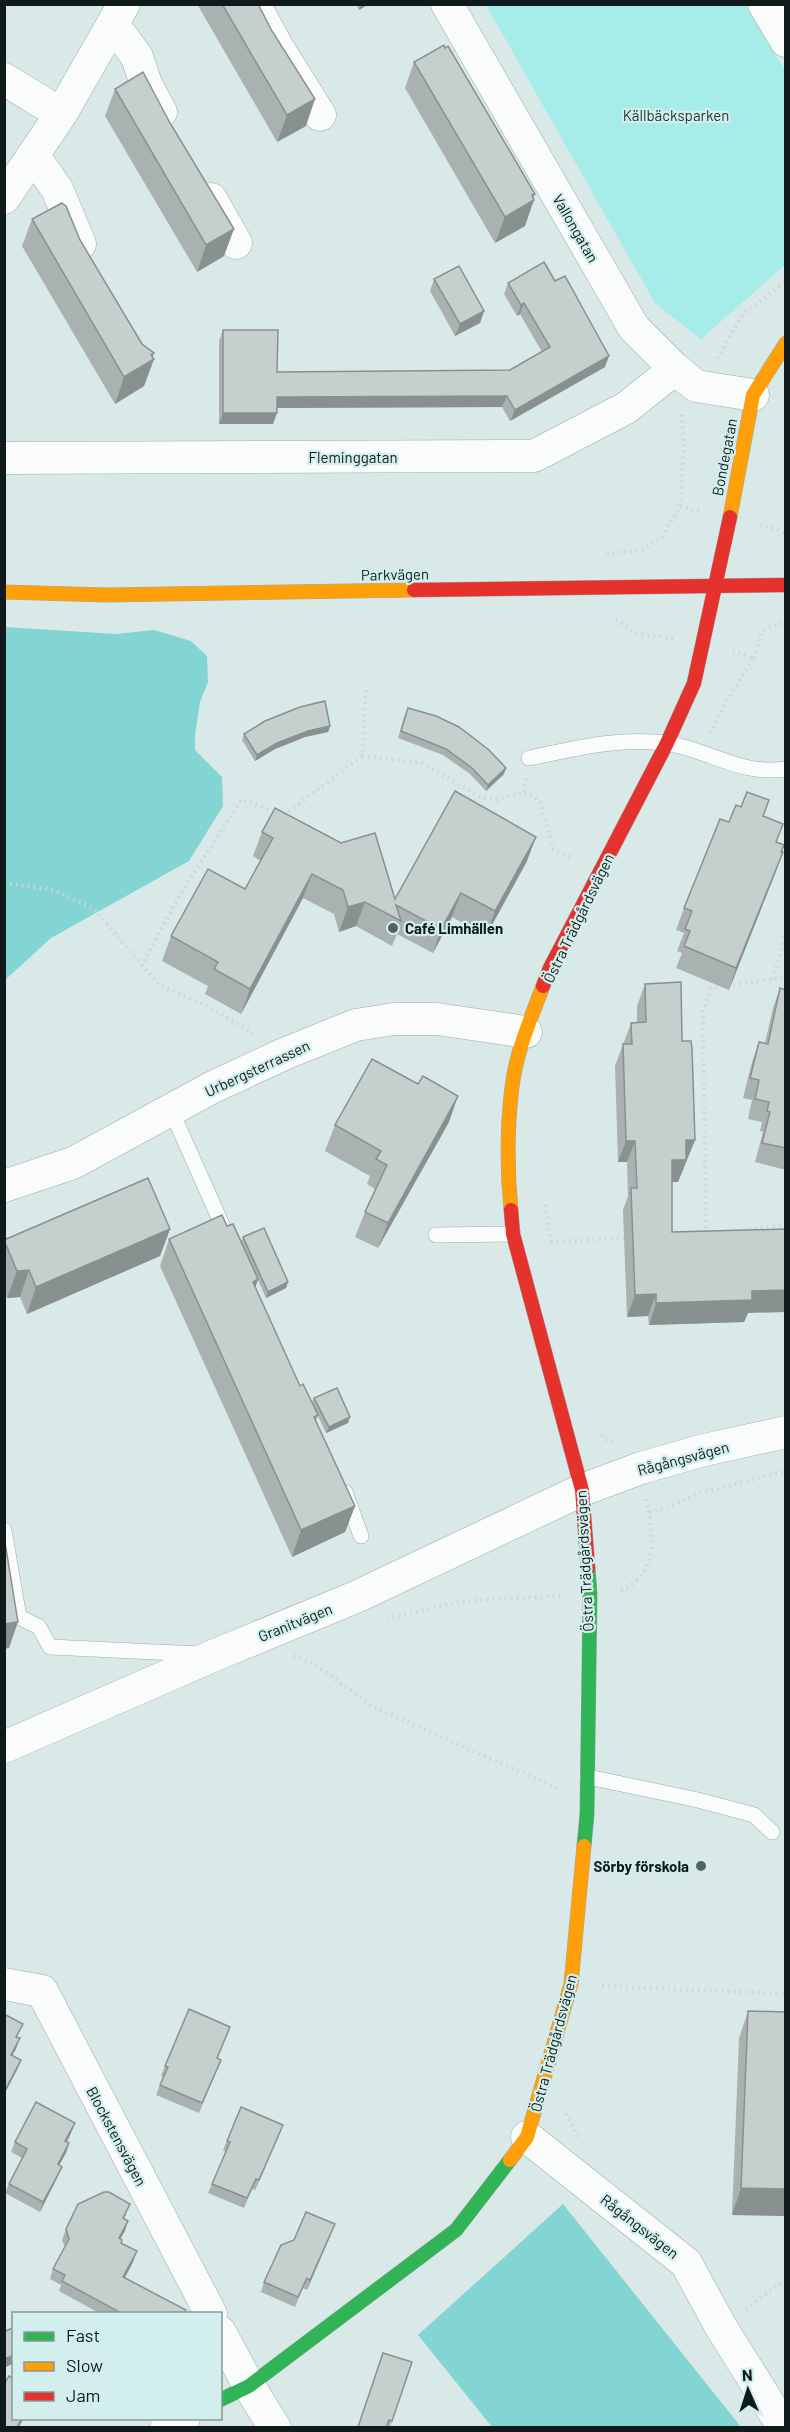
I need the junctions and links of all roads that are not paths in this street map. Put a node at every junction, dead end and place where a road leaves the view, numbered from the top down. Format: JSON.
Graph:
{"nodes":[{"id":1,"x":254,"y":4,"type":"edge"},
{"id":2,"x":447,"y":4,"type":"edge"},
{"id":3,"x":764,"y":4,"type":"edge"},
{"id":4,"x":118,"y":14,"type":"edge"},
{"id":5,"x":786,"y":40,"type":"edge"},
{"id":6,"x":4,"y":79,"type":"edge"},
{"id":7,"x":61,"y":114,"type":"junction"},
{"id":8,"x":320,"y":115,"type":"dead end"},
{"id":9,"x":171,"y":133,"type":"edge"},
{"id":10,"x":33,"y":155,"type":"junction"},
{"id":11,"x":195,"y":174,"type":"edge"},
{"id":12,"x":4,"y":198,"type":"edge"},
{"id":13,"x":236,"y":243,"type":"edge"},
{"id":14,"x":92,"y":266,"type":"edge"},
{"id":15,"x":786,"y":343,"type":"edge"},
{"id":16,"x":695,"y":373,"type":"junction"},
{"id":17,"x":753,"y":395,"type":"junction"},
{"id":18,"x":4,"y":458,"type":"edge"},
{"id":19,"x":786,"y":585,"type":"edge"},
{"id":20,"x":716,"y":586,"type":"junction"},
{"id":21,"x":4,"y":592,"type":"edge"},
{"id":22,"x":667,"y":743,"type":"junction"},
{"id":23,"x":529,"y":758,"type":"dead end"},
{"id":24,"x":786,"y":769,"type":"edge"},
{"id":25,"x":526,"y":1032,"type":"junction"},
{"id":26,"x":171,"y":1110,"type":"junction"},
{"id":27,"x":4,"y":1186,"type":"edge"},
{"id":28,"x":513,"y":1234,"type":"junction"},
{"id":29,"x":436,"y":1235,"type":"dead end"},
{"id":30,"x":235,"y":1252,"type":"edge"},
{"id":31,"x":786,"y":1432,"type":"edge"},
{"id":32,"x":340,"y":1481,"type":"edge"},
{"id":33,"x":582,"y":1490,"type":"junction"},
{"id":34,"x":4,"y":1530,"type":"edge"},
{"id":35,"x":361,"y":1536,"type":"dead end"},
{"id":36,"x":215,"y":1654,"type":"junction"},
{"id":37,"x":4,"y":1747,"type":"edge"},
{"id":38,"x":588,"y":1777,"type":"junction"},
{"id":39,"x":772,"y":1832,"type":"dead end"},
{"id":40,"x":4,"y":1984,"type":"edge"},
{"id":41,"x":527,"y":2137,"type":"junction"},
{"id":42,"x":210,"y":2312,"type":"edge"},
{"id":43,"x":222,"y":2336,"type":"edge"},
{"id":44,"x":249,"y":2386,"type":"junction"},
{"id":45,"x":222,"y":2399,"type":"edge"},
{"id":46,"x":180,"y":2420,"type":"edge"},
{"id":47,"x":166,"y":2427,"type":"edge"},
{"id":48,"x":275,"y":2427,"type":"edge"},
{"id":49,"x":784,"y":2427,"type":"edge"}],
"edges":[{"from":1,"to":8,"type":"street"},
{"from":2,"to":16,"type":"street","name":"Vallongatan"},
{"from":3,"to":5,"type":"street"},
{"from":4,"to":7,"type":"street"},
{"from":4,"to":9,"type":"street"},
{"from":6,"to":7,"type":"street"},
{"from":7,"to":10,"type":"street"},
{"from":10,"to":12,"type":"street"},
{"from":10,"to":14,"type":"street"},
{"from":11,"to":13,"type":"street"},
{"from":15,"to":17,"type":"street","name":"Bondegatan"},
{"from":16,"to":17,"type":"street"},
{"from":16,"to":18,"type":"street","name":"Fleminggatan"},
{"from":17,"to":20,"type":"street","name":"Bondegatan"},
{"from":19,"to":20,"type":"street","name":"Parkvägen"},
{"from":20,"to":21,"type":"street","name":"Parkvägen"},
{"from":20,"to":22,"type":"street","name":"Östra Trädgårdsvägen"},
{"from":22,"to":23,"type":"lane"},
{"from":22,"to":24,"type":"lane"},
{"from":22,"to":25,"type":"street","name":"Östra Trädgårdsvägen"},
{"from":25,"to":26,"type":"street","name":"Urbergsterrassen"},
{"from":25,"to":28,"type":"street","name":"Östra Trädgårdsvägen"},
{"from":26,"to":27,"type":"street","name":"Urbergsterrassen"},
{"from":26,"to":30,"type":"lane"},
{"from":28,"to":29,"type":"lane"},
{"from":28,"to":33,"type":"street","name":"Östra Trädgårdsvägen"},
{"from":31,"to":33,"type":"street","name":"Rågångsvägen"},
{"from":32,"to":35,"type":"lane"},
{"from":33,"to":36,"type":"street","name":"Granitvägen"},
{"from":33,"to":38,"type":"street","name":"Östra Trädgårdsvägen"},
{"from":34,"to":36,"type":"lane"},
{"from":36,"to":37,"type":"street","name":"Granitvägen"},
{"from":38,"to":39,"type":"lane"},
{"from":38,"to":41,"type":"street","name":"Östra Trädgårdsvägen"},
{"from":40,"to":42,"type":"street","name":"Blockstensvägen"},
{"from":41,"to":44,"type":"street","name":"Östra Trädgårdsvägen"},
{"from":41,"to":49,"type":"street","name":"Rågångsvägen"},
{"from":43,"to":44,"type":"street"},
{"from":44,"to":45,"type":"street","name":"Östra Trädgårdsvägen"},
{"from":44,"to":48,"type":"street"},
{"from":46,"to":47,"type":"street"}]}
